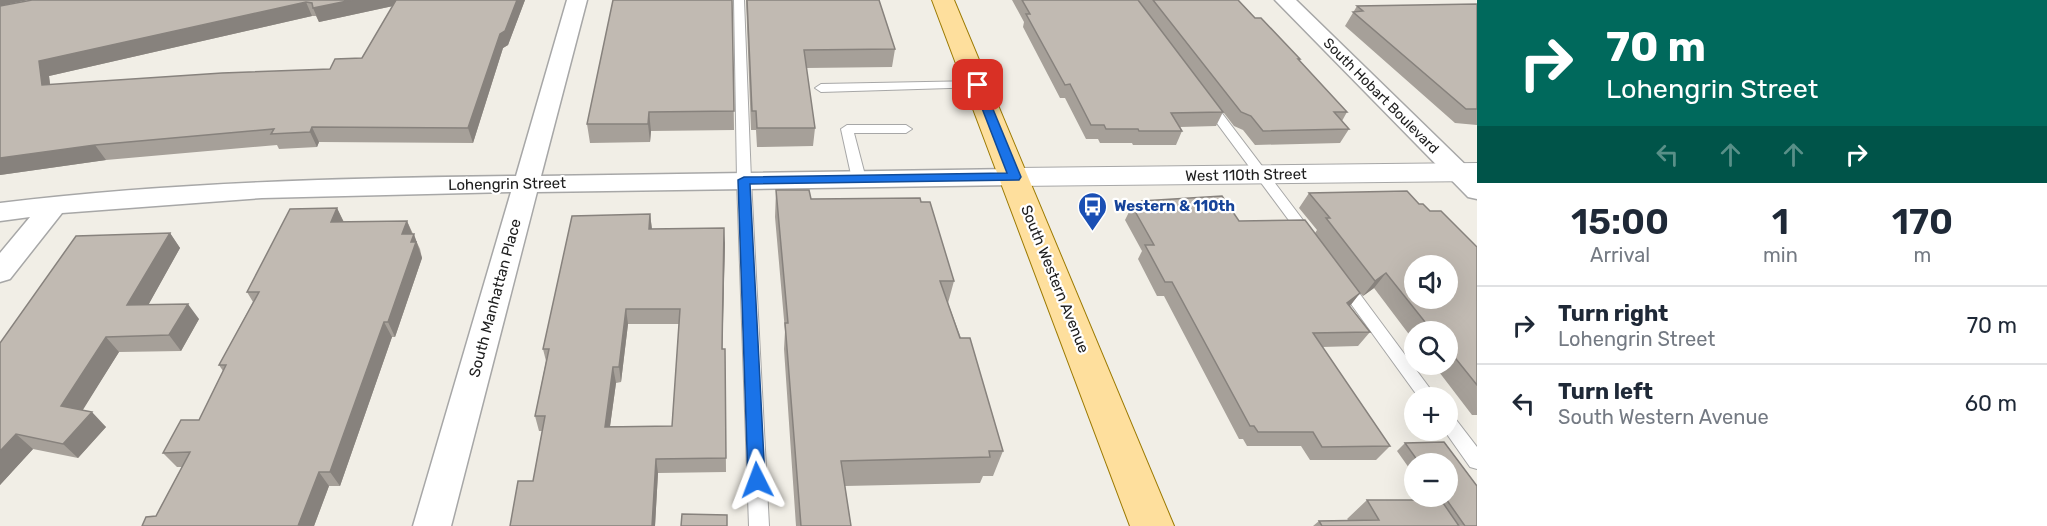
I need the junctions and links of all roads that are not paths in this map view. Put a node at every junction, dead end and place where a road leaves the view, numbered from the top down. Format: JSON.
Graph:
{"nodes":[{"id":1,"x":577,"y":0,"type":"edge"},
{"id":2,"x":739,"y":0,"type":"edge"},
{"id":3,"x":943,"y":0,"type":"edge"},
{"id":4,"x":1286,"y":0,"type":"edge"},
{"id":5,"x":978,"y":85,"type":"junction"},
{"id":6,"x":821,"y":88,"type":"dead end"},
{"id":7,"x":1200,"y":92,"type":"edge"},
{"id":8,"x":906,"y":129,"type":"dead end"},
{"id":9,"x":1262,"y":175,"type":"junction"},
{"id":10,"x":1014,"y":177,"type":"junction"},
{"id":11,"x":858,"y":179,"type":"junction"},
{"id":12,"x":1471,"y":179,"type":"edge"},
{"id":13,"x":744,"y":180,"type":"junction"},
{"id":14,"x":527,"y":184,"type":"junction"},
{"id":15,"x":55,"y":204,"type":"junction"},
{"id":16,"x":0,"y":212,"type":"edge"},
{"id":17,"x":1317,"y":249,"type":"edge"},
{"id":18,"x":1331,"y":268,"type":"edge"},
{"id":19,"x":0,"y":272,"type":"edge"},
{"id":20,"x":1421,"y":387,"type":"edge"},
{"id":21,"x":1458,"y":435,"type":"edge"},
{"id":22,"x":1477,"y":461,"type":"edge"},
{"id":23,"x":432,"y":526,"type":"edge"},
{"id":24,"x":759,"y":526,"type":"edge"},
{"id":25,"x":1152,"y":526,"type":"edge"}],
"edges":[{"from":1,"to":14,"type":"street","name":"South Manhattan Place"},
{"from":2,"to":13,"type":"lane"},
{"from":3,"to":5,"type":"main road","name":"South Western Avenue"},
{"from":4,"to":12,"type":"street","name":"South Hobart Boulevard"},
{"from":5,"to":6,"type":"lane"},
{"from":5,"to":10,"type":"main road","name":"South Western Avenue"},
{"from":7,"to":9,"type":"lane"},
{"from":8,"to":11,"type":"lane"},
{"from":9,"to":10,"type":"street","name":"West 110th Street"},
{"from":9,"to":12,"type":"street","name":"West 110th Street"},
{"from":9,"to":17,"type":"lane"},
{"from":10,"to":11,"type":"street","name":"Lohengrin Street"},
{"from":10,"to":25,"type":"main road","name":"South Western Avenue"},
{"from":11,"to":13,"type":"street","name":"Lohengrin Street"},
{"from":13,"to":14,"type":"street","name":"Lohengrin Street"},
{"from":13,"to":24,"type":"lane"},
{"from":14,"to":15,"type":"street","name":"Lohengrin Street"},
{"from":14,"to":23,"type":"street","name":"South Manhattan Place"},
{"from":15,"to":16,"type":"street","name":"Lohengrin Street"},
{"from":15,"to":19,"type":"street"},
{"from":18,"to":20,"type":"lane"},
{"from":21,"to":22,"type":"lane"}]}
